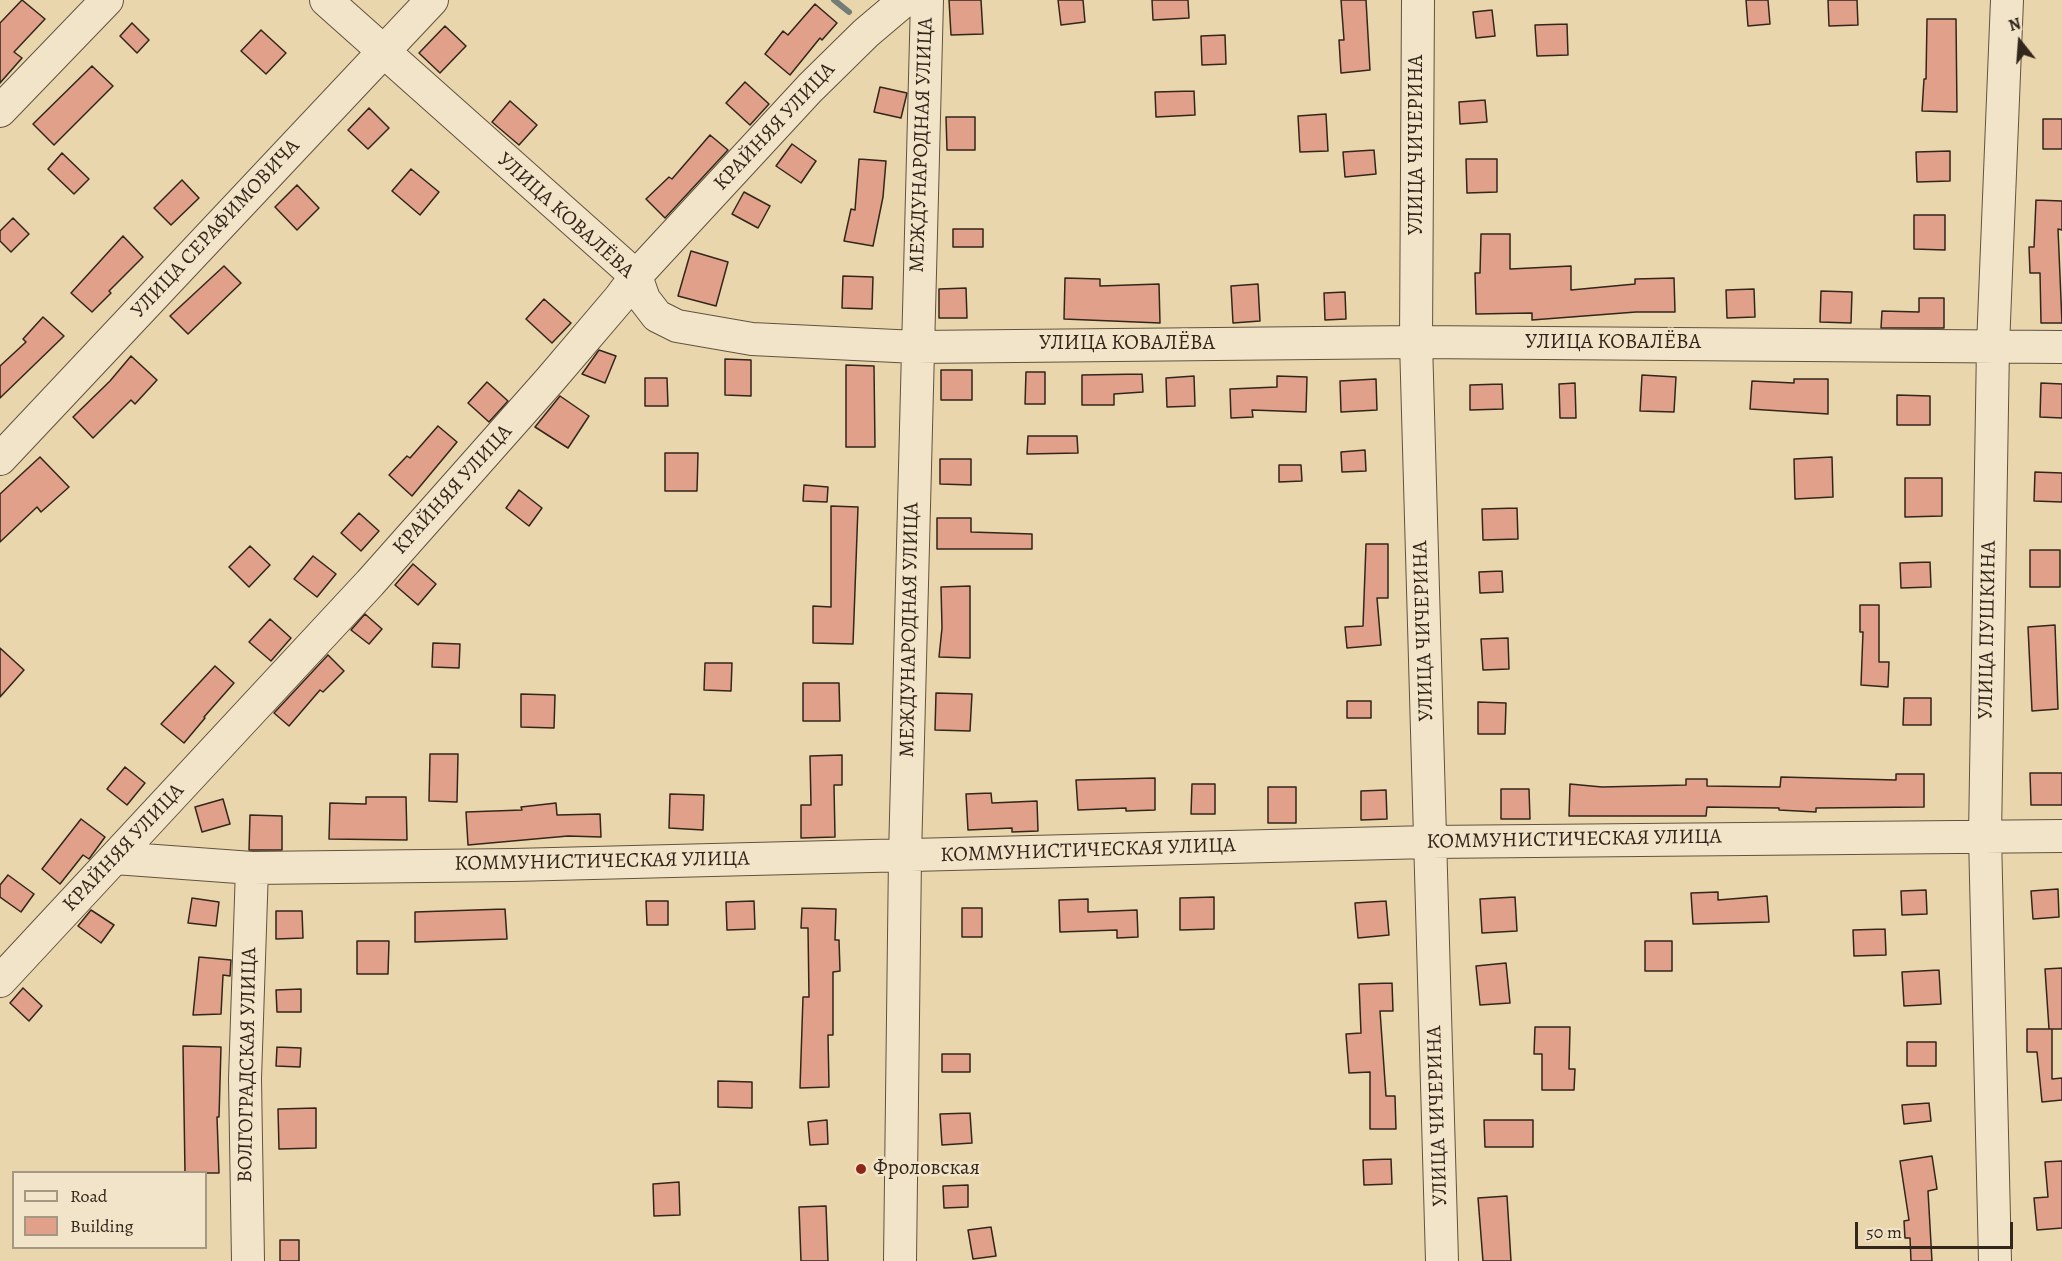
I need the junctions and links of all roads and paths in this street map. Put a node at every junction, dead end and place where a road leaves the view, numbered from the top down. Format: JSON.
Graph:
{"nodes":[{"id":1,"x":107,"y":0,"type":"edge"},
{"id":2,"x":326,"y":0,"type":"edge"},
{"id":3,"x":432,"y":0,"type":"edge"},
{"id":4,"x":905,"y":0,"type":"edge"},
{"id":5,"x":927,"y":0,"type":"edge"},
{"id":6,"x":1418,"y":0,"type":"edge"},
{"id":7,"x":2007,"y":0,"type":"edge"},
{"id":8,"x":383,"y":53,"type":"junction"},
{"id":9,"x":0,"y":111,"type":"edge"},
{"id":10,"x":636,"y":276,"type":"junction"},
{"id":11,"x":1416,"y":342,"type":"junction"},
{"id":12,"x":1993,"y":346,"type":"junction"},
{"id":13,"x":916,"y":347,"type":"junction"},
{"id":14,"x":2062,"y":347,"type":"edge"},
{"id":15,"x":0,"y":459,"type":"edge"},
{"id":16,"x":1985,"y":836,"type":"junction"},
{"id":17,"x":2062,"y":836,"type":"edge"},
{"id":18,"x":1429,"y":842,"type":"junction"},
{"id":19,"x":905,"y":856,"type":"junction"},
{"id":20,"x":115,"y":858,"type":"junction"},
{"id":21,"x":252,"y":868,"type":"junction"},
{"id":22,"x":0,"y":981,"type":"edge"},
{"id":23,"x":248,"y":1261,"type":"edge"},
{"id":24,"x":900,"y":1261,"type":"edge"},
{"id":25,"x":1442,"y":1261,"type":"edge"},
{"id":26,"x":1995,"y":1261,"type":"edge"}],
"edges":[{"from":1,"to":9,"type":"street"},
{"from":2,"to":8,"type":"street","name":"УЛИЦА КОВАЛЁВА"},
{"from":3,"to":8,"type":"street","name":"УЛИЦА СЕРАФИМОВИЧА"},
{"from":4,"to":10,"type":"street","name":"КРАЙНЯЯ УЛИЦА"},
{"from":5,"to":13,"type":"street","name":"МЕЖДУНАРОДНАЯ УЛИЦА"},
{"from":6,"to":11,"type":"street","name":"УЛИЦА ЧИЧЕРИНА"},
{"from":7,"to":12,"type":"street","name":"УЛИЦА ПУШКИНА"},
{"from":8,"to":10,"type":"street","name":"УЛИЦА КОВАЛЁВА"},
{"from":8,"to":15,"type":"street","name":"УЛИЦА СЕРАФИМОВИЧА"},
{"from":10,"to":13,"type":"street","name":"УЛИЦА КОВАЛЁВА"},
{"from":10,"to":20,"type":"street","name":"КРАЙНЯЯ УЛИЦА"},
{"from":11,"to":12,"type":"street","name":"УЛИЦА КОВАЛЁВА"},
{"from":11,"to":13,"type":"street","name":"УЛИЦА КОВАЛЁВА"},
{"from":11,"to":18,"type":"street","name":"УЛИЦА ЧИЧЕРИНА"},
{"from":12,"to":14,"type":"street","name":"УЛИЦА КОВАЛЁВА"},
{"from":12,"to":16,"type":"street","name":"УЛИЦА ПУШКИНА"},
{"from":13,"to":19,"type":"street","name":"МЕЖДУНАРОДНАЯ УЛИЦА"},
{"from":16,"to":17,"type":"street","name":"КОММУНИСТИЧЕСКАЯ УЛИЦА"},
{"from":16,"to":18,"type":"street","name":"КОММУНИСТИЧЕСКАЯ УЛИЦА"},
{"from":16,"to":26,"type":"street","name":"УЛИЦА ПУШКИНА"},
{"from":18,"to":19,"type":"street","name":"КОММУНИСТИЧЕСКАЯ УЛИЦА"},
{"from":18,"to":25,"type":"street","name":"УЛИЦА ЧИЧЕРИНА"},
{"from":19,"to":21,"type":"street","name":"КОММУНИСТИЧЕСКАЯ УЛИЦА"},
{"from":19,"to":24,"type":"street","name":"МЕЖДУНАРОДНАЯ УЛИЦА"},
{"from":20,"to":21,"type":"street","name":"КОММУНИСТИЧЕСКАЯ УЛИЦА"},
{"from":20,"to":22,"type":"street","name":"КРАЙНЯЯ УЛИЦА"},
{"from":21,"to":23,"type":"street","name":"ВОЛГОГРАДСКАЯ УЛИЦА"}]}
